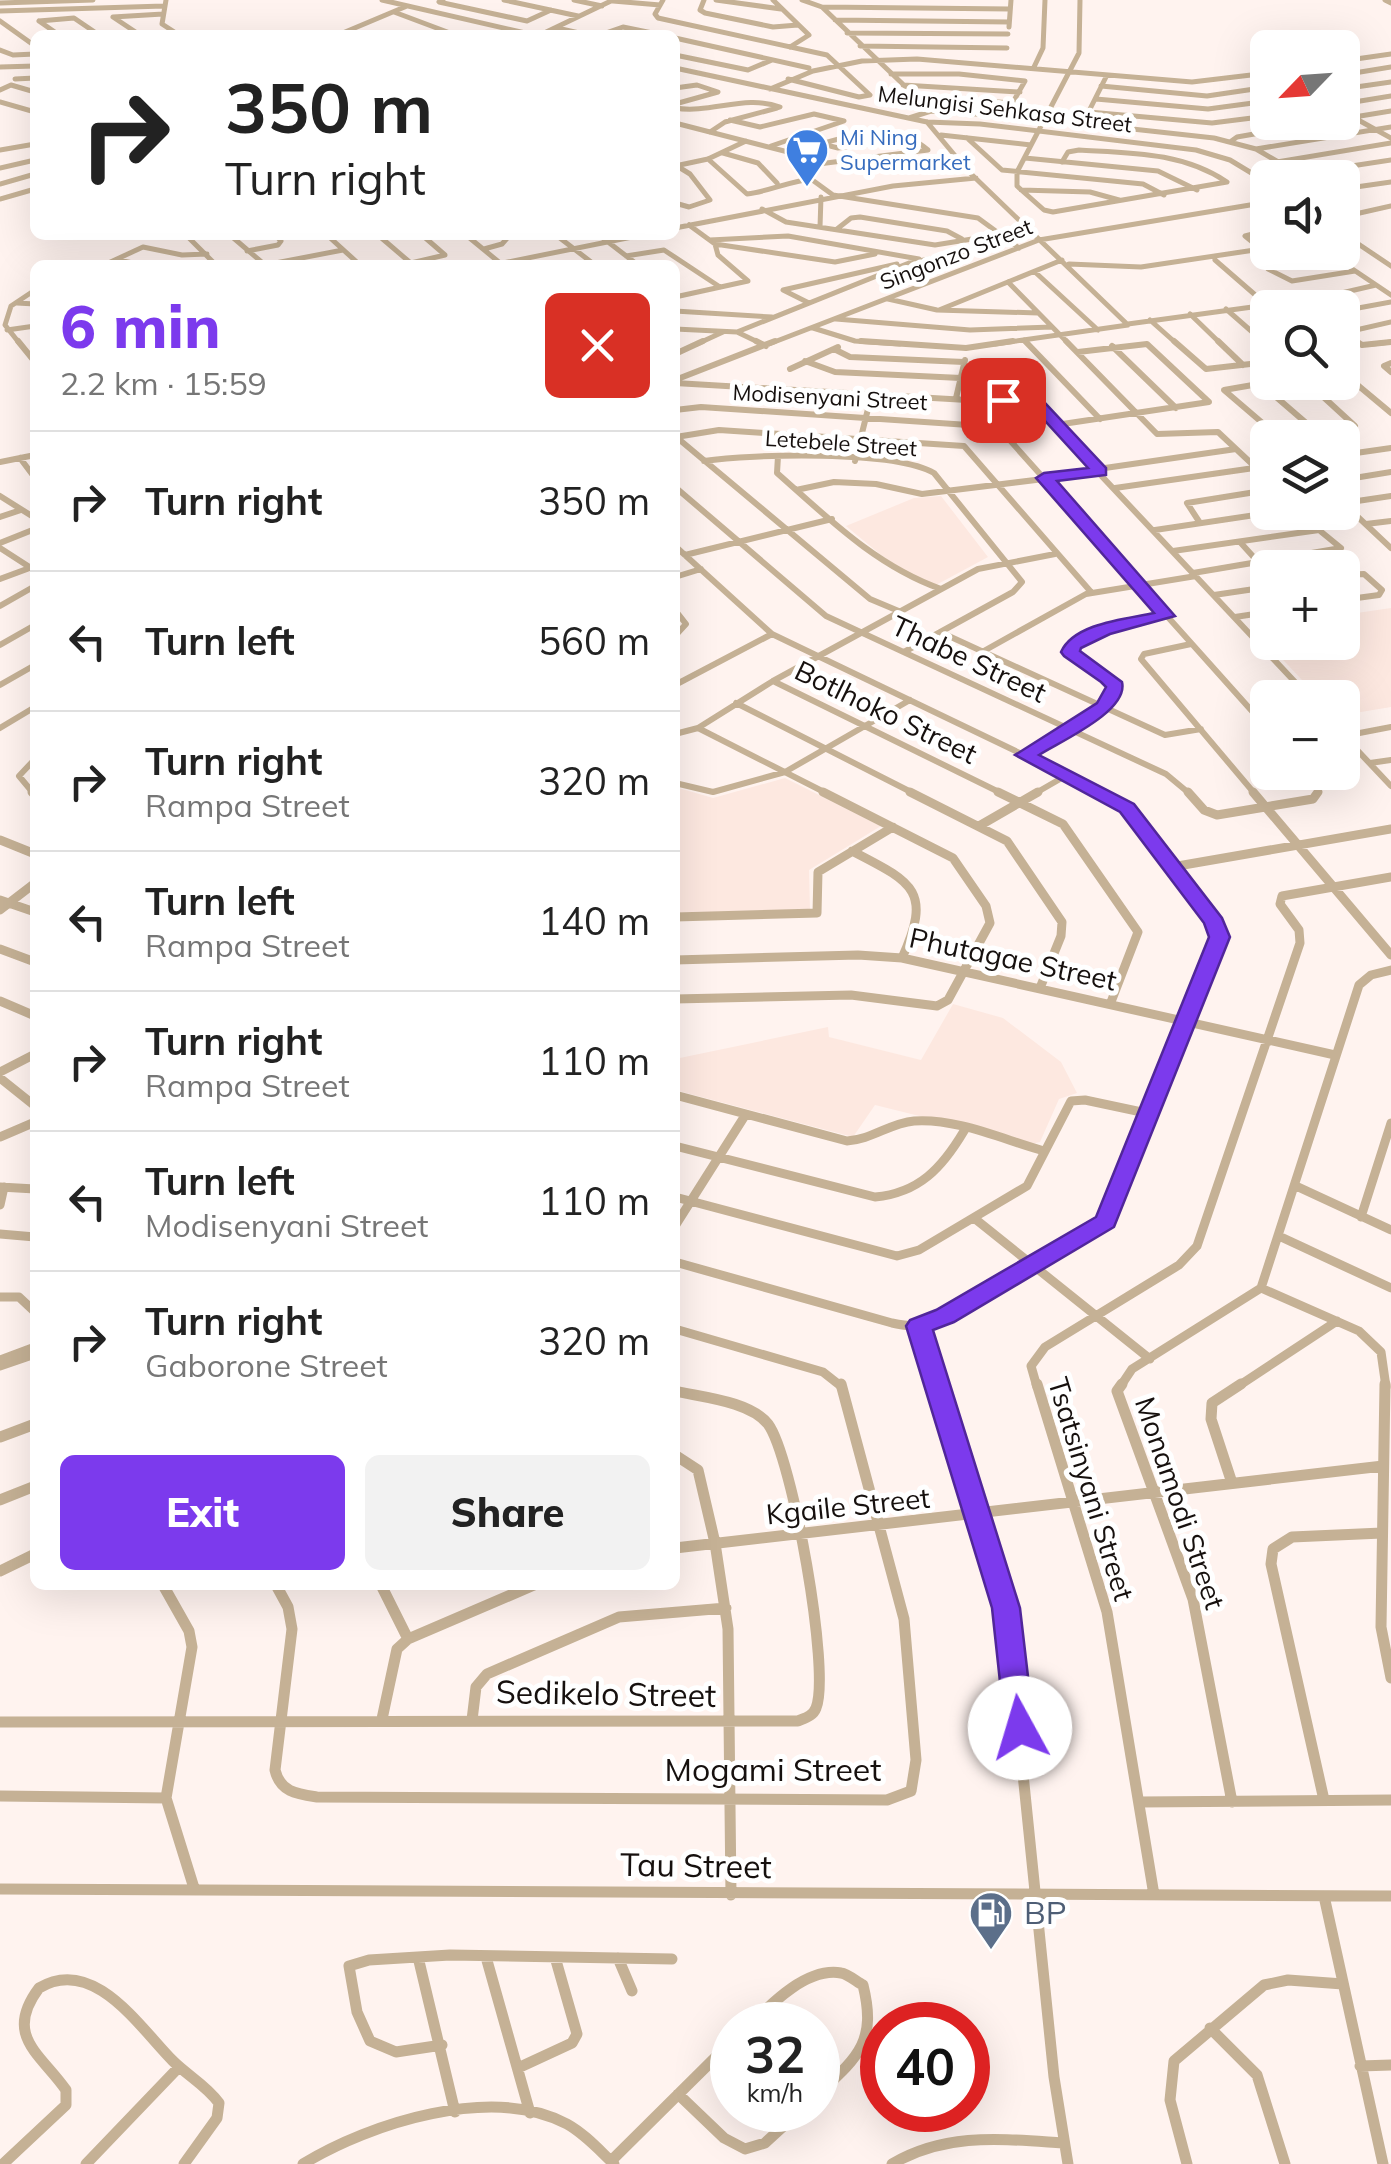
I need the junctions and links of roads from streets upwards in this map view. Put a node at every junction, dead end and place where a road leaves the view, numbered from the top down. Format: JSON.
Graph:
{"nodes":[{"id":1,"x":77,"y":0,"type":"edge"},
{"id":2,"x":89,"y":0,"type":"edge"},
{"id":3,"x":382,"y":0,"type":"edge"},
{"id":4,"x":428,"y":0,"type":"edge"},
{"id":5,"x":504,"y":0,"type":"edge"},
{"id":6,"x":574,"y":0,"type":"edge"},
{"id":7,"x":613,"y":0,"type":"edge"},
{"id":8,"x":704,"y":0,"type":"edge"},
{"id":9,"x":716,"y":0,"type":"edge"},
{"id":10,"x":773,"y":0,"type":"edge"},
{"id":11,"x":785,"y":0,"type":"edge"},
{"id":12,"x":802,"y":0,"type":"edge"},
{"id":13,"x":1011,"y":0,"type":"edge"},
{"id":14,"x":1045,"y":0,"type":"edge"},
{"id":15,"x":1080,"y":0,"type":"edge"},
{"id":16,"x":441,"y":1,"type":"edge"},
{"id":17,"x":662,"y":2,"type":"edge"},
{"id":18,"x":0,"y":3,"type":"edge"},
{"id":19,"x":165,"y":3,"type":"edge"},
{"id":20,"x":407,"y":6,"type":"junction"},
{"id":21,"x":602,"y":6,"type":"junction"},
{"id":22,"x":822,"y":7,"type":"junction"},
{"id":23,"x":76,"y":9,"type":"junction"},
{"id":24,"x":1010,"y":9,"type":"junction"},
{"id":25,"x":551,"y":10,"type":"junction"},
{"id":26,"x":782,"y":10,"type":"junction"},
{"id":27,"x":0,"y":12,"type":"edge"},
{"id":28,"x":394,"y":12,"type":"junction"},
{"id":29,"x":163,"y":14,"type":"junction"},
{"id":30,"x":581,"y":16,"type":"junction"},
{"id":31,"x":835,"y":20,"type":"junction"},
{"id":32,"x":0,"y":21,"type":"edge"},
{"id":33,"x":527,"y":21,"type":"junction"},
{"id":34,"x":1009,"y":22,"type":"junction"},
{"id":35,"x":798,"y":25,"type":"junction"},
{"id":36,"x":557,"y":28,"type":"junction"},
{"id":37,"x":510,"y":29,"type":"junction"},
{"id":38,"x":53,"y":30,"type":"edge"},
{"id":39,"x":92,"y":30,"type":"edge"},
{"id":40,"x":132,"y":30,"type":"edge"},
{"id":41,"x":171,"y":30,"type":"edge"},
{"id":42,"x":350,"y":30,"type":"edge"},
{"id":43,"x":437,"y":30,"type":"edge"},
{"id":44,"x":514,"y":30,"type":"edge"},
{"id":45,"x":551,"y":30,"type":"edge"},
{"id":46,"x":566,"y":30,"type":"edge"},
{"id":47,"x":847,"y":33,"type":"junction"},
{"id":48,"x":1008,"y":34,"type":"junction"},
{"id":49,"x":680,"y":39,"type":"edge"},
{"id":50,"x":30,"y":42,"type":"edge"},
{"id":51,"x":860,"y":46,"type":"junction"},
{"id":52,"x":790,"y":47,"type":"junction"},
{"id":53,"x":1007,"y":48,"type":"junction"},
{"id":54,"x":0,"y":50,"type":"edge"},
{"id":55,"x":30,"y":54,"type":"edge"},
{"id":56,"x":1391,"y":54,"type":"edge"},
{"id":57,"x":680,"y":56,"type":"edge"},
{"id":58,"x":1360,"y":58,"type":"edge"},
{"id":59,"x":772,"y":60,"type":"junction"},
{"id":60,"x":877,"y":61,"type":"junction"},
{"id":61,"x":840,"y":64,"type":"junction"},
{"id":62,"x":998,"y":64,"type":"junction"},
{"id":63,"x":18,"y":66,"type":"junction"},
{"id":64,"x":30,"y":66,"type":"edge"},
{"id":65,"x":0,"y":67,"type":"edge"},
{"id":66,"x":1391,"y":67,"type":"edge"},
{"id":67,"x":1034,"y":68,"type":"junction"},
{"id":68,"x":680,"y":69,"type":"edge"},
{"id":69,"x":813,"y":69,"type":"junction"},
{"id":70,"x":1070,"y":71,"type":"junction"},
{"id":71,"x":1360,"y":72,"type":"edge"},
{"id":72,"x":891,"y":74,"type":"junction"},
{"id":73,"x":1107,"y":74,"type":"junction"},
{"id":74,"x":1250,"y":74,"type":"edge"},
{"id":75,"x":992,"y":76,"type":"junction"},
{"id":76,"x":30,"y":79,"type":"edge"},
{"id":77,"x":788,"y":79,"type":"junction"},
{"id":78,"x":13,"y":82,"type":"junction"},
{"id":79,"x":1391,"y":82,"type":"edge"},
{"id":80,"x":901,"y":85,"type":"junction"},
{"id":81,"x":1101,"y":86,"type":"junction"},
{"id":82,"x":1360,"y":86,"type":"edge"},
{"id":83,"x":680,"y":87,"type":"edge"},
{"id":84,"x":770,"y":89,"type":"junction"},
{"id":85,"x":1250,"y":89,"type":"edge"},
{"id":86,"x":0,"y":90,"type":"edge"},
{"id":87,"x":30,"y":90,"type":"edge"},
{"id":88,"x":1020,"y":92,"type":"junction"},
{"id":89,"x":1391,"y":96,"type":"edge"},
{"id":90,"x":915,"y":98,"type":"junction"},
{"id":91,"x":1096,"y":99,"type":"junction"},
{"id":92,"x":0,"y":102,"type":"edge"},
{"id":93,"x":1014,"y":103,"type":"junction"},
{"id":94,"x":1250,"y":103,"type":"edge"},
{"id":95,"x":1360,"y":103,"type":"edge"},
{"id":96,"x":680,"y":104,"type":"edge"},
{"id":97,"x":680,"y":107,"type":"edge"},
{"id":98,"x":30,"y":111,"type":"edge"},
{"id":99,"x":930,"y":111,"type":"junction"},
{"id":100,"x":1090,"y":112,"type":"junction"},
{"id":101,"x":1391,"y":112,"type":"edge"},
{"id":102,"x":1360,"y":117,"type":"edge"},
{"id":103,"x":1250,"y":118,"type":"edge"},
{"id":104,"x":908,"y":119,"type":"junction"},
{"id":105,"x":730,"y":120,"type":"junction"},
{"id":106,"x":1360,"y":121,"type":"edge"},
{"id":107,"x":927,"y":122,"type":"junction"},
{"id":108,"x":680,"y":125,"type":"edge"},
{"id":109,"x":1379,"y":129,"type":"junction"},
{"id":110,"x":710,"y":132,"type":"junction"},
{"id":111,"x":1037,"y":133,"type":"junction"},
{"id":112,"x":941,"y":134,"type":"junction"},
{"id":113,"x":1250,"y":135,"type":"edge"},
{"id":114,"x":1391,"y":135,"type":"edge"},
{"id":115,"x":793,"y":136,"type":"junction"},
{"id":116,"x":967,"y":138,"type":"junction"},
{"id":117,"x":917,"y":139,"type":"junction"},
{"id":118,"x":746,"y":141,"type":"junction"},
{"id":119,"x":1230,"y":142,"type":"junction"},
{"id":120,"x":824,"y":144,"type":"junction"},
{"id":121,"x":30,"y":145,"type":"edge"},
{"id":122,"x":1032,"y":145,"type":"junction"},
{"id":123,"x":770,"y":146,"type":"junction"},
{"id":124,"x":1256,"y":149,"type":"junction"},
{"id":125,"x":0,"y":150,"type":"edge"},
{"id":126,"x":723,"y":153,"type":"junction"},
{"id":127,"x":1025,"y":158,"type":"junction"},
{"id":128,"x":708,"y":159,"type":"junction"},
{"id":129,"x":1274,"y":160,"type":"edge"},
{"id":130,"x":1285,"y":160,"type":"edge"},
{"id":131,"x":1391,"y":160,"type":"edge"},
{"id":132,"x":30,"y":161,"type":"edge"},
{"id":133,"x":1062,"y":162,"type":"junction"},
{"id":134,"x":680,"y":165,"type":"edge"},
{"id":135,"x":1360,"y":165,"type":"edge"},
{"id":136,"x":803,"y":166,"type":"junction"},
{"id":137,"x":0,"y":168,"type":"edge"},
{"id":138,"x":680,"y":168,"type":"edge"},
{"id":139,"x":1017,"y":172,"type":"junction"},
{"id":140,"x":1250,"y":172,"type":"edge"},
{"id":141,"x":30,"y":175,"type":"edge"},
{"id":142,"x":976,"y":178,"type":"junction"},
{"id":143,"x":811,"y":179,"type":"junction"},
{"id":144,"x":1391,"y":182,"type":"edge"},
{"id":145,"x":777,"y":183,"type":"junction"},
{"id":146,"x":0,"y":184,"type":"edge"},
{"id":147,"x":1360,"y":186,"type":"edge"},
{"id":148,"x":1021,"y":190,"type":"junction"},
{"id":149,"x":1197,"y":190,"type":"junction"},
{"id":150,"x":30,"y":191,"type":"edge"},
{"id":151,"x":1164,"y":194,"type":"junction"},
{"id":152,"x":833,"y":196,"type":"junction"},
{"id":153,"x":821,"y":198,"type":"junction"},
{"id":154,"x":0,"y":200,"type":"edge"},
{"id":155,"x":1122,"y":201,"type":"junction"},
{"id":156,"x":869,"y":202,"type":"junction"},
{"id":157,"x":680,"y":204,"type":"edge"},
{"id":158,"x":1250,"y":205,"type":"edge"},
{"id":159,"x":1391,"y":206,"type":"edge"},
{"id":160,"x":762,"y":209,"type":"junction"},
{"id":161,"x":1360,"y":214,"type":"edge"},
{"id":162,"x":860,"y":217,"type":"junction"},
{"id":163,"x":689,"y":225,"type":"junction"},
{"id":164,"x":680,"y":227,"type":"edge"},
{"id":165,"x":820,"y":227,"type":"junction"},
{"id":166,"x":836,"y":229,"type":"junction"},
{"id":167,"x":1003,"y":234,"type":"junction"},
{"id":168,"x":962,"y":238,"type":"junction"},
{"id":169,"x":191,"y":240,"type":"edge"},
{"id":170,"x":235,"y":240,"type":"edge"},
{"id":171,"x":280,"y":240,"type":"edge"},
{"id":172,"x":332,"y":240,"type":"edge"},
{"id":173,"x":384,"y":240,"type":"edge"},
{"id":174,"x":428,"y":240,"type":"edge"},
{"id":175,"x":472,"y":240,"type":"edge"},
{"id":176,"x":505,"y":240,"type":"edge"},
{"id":177,"x":562,"y":240,"type":"edge"},
{"id":178,"x":604,"y":240,"type":"edge"},
{"id":179,"x":621,"y":240,"type":"edge"},
{"id":180,"x":1039,"y":240,"type":"junction"},
{"id":181,"x":712,"y":242,"type":"junction"},
{"id":182,"x":608,"y":243,"type":"junction"},
{"id":183,"x":935,"y":245,"type":"junction"},
{"id":184,"x":1016,"y":245,"type":"junction"},
{"id":185,"x":1360,"y":245,"type":"edge"},
{"id":186,"x":484,"y":249,"type":"junction"},
{"id":187,"x":574,"y":249,"type":"junction"},
{"id":188,"x":343,"y":250,"type":"junction"},
{"id":189,"x":247,"y":251,"type":"junction"},
{"id":190,"x":1250,"y":251,"type":"edge"},
{"id":191,"x":882,"y":252,"type":"junction"},
{"id":192,"x":206,"y":254,"type":"junction"},
{"id":193,"x":538,"y":256,"type":"junction"},
{"id":194,"x":626,"y":256,"type":"junction"},
{"id":195,"x":933,"y":256,"type":"junction"},
{"id":196,"x":1391,"y":256,"type":"edge"},
{"id":197,"x":301,"y":258,"type":"junction"},
{"id":198,"x":922,"y":259,"type":"junction"},
{"id":199,"x":118,"y":260,"type":"edge"},
{"id":200,"x":211,"y":260,"type":"edge"},
{"id":201,"x":259,"y":260,"type":"edge"},
{"id":202,"x":291,"y":260,"type":"edge"},
{"id":203,"x":303,"y":260,"type":"edge"},
{"id":204,"x":354,"y":260,"type":"edge"},
{"id":205,"x":407,"y":260,"type":"edge"},
{"id":206,"x":425,"y":260,"type":"edge"},
{"id":207,"x":494,"y":260,"type":"edge"},
{"id":208,"x":518,"y":260,"type":"edge"},
{"id":209,"x":542,"y":260,"type":"edge"},
{"id":210,"x":588,"y":260,"type":"edge"},
{"id":211,"x":631,"y":260,"type":"edge"},
{"id":212,"x":679,"y":260,"type":"edge"},
{"id":213,"x":1215,"y":260,"type":"junction"},
{"id":214,"x":1382,"y":260,"type":"junction"},
{"id":215,"x":680,"y":261,"type":"edge"},
{"id":216,"x":1063,"y":262,"type":"junction"},
{"id":217,"x":909,"y":263,"type":"junction"},
{"id":218,"x":1391,"y":266,"type":"edge"},
{"id":219,"x":1272,"y":270,"type":"edge"},
{"id":220,"x":1355,"y":270,"type":"joint"},
{"id":221,"x":1035,"y":272,"type":"junction"},
{"id":222,"x":1008,"y":282,"type":"junction"},
{"id":223,"x":1376,"y":286,"type":"junction"},
{"id":224,"x":720,"y":288,"type":"junction"},
{"id":225,"x":1250,"y":290,"type":"edge"},
{"id":226,"x":1356,"y":290,"type":"edge"},
{"id":227,"x":30,"y":293,"type":"edge"},
{"id":228,"x":680,"y":295,"type":"edge"},
{"id":229,"x":1391,"y":298,"type":"edge"},
{"id":230,"x":888,"y":299,"type":"junction"},
{"id":231,"x":14,"y":303,"type":"junction"},
{"id":232,"x":809,"y":303,"type":"junction"},
{"id":233,"x":30,"y":304,"type":"edge"},
{"id":234,"x":1360,"y":306,"type":"edge"},
{"id":235,"x":1250,"y":308,"type":"edge"},
{"id":236,"x":937,"y":310,"type":"junction"},
{"id":237,"x":1226,"y":310,"type":"junction"},
{"id":238,"x":680,"y":311,"type":"edge"},
{"id":239,"x":1038,"y":313,"type":"junction"},
{"id":240,"x":1190,"y":314,"type":"junction"},
{"id":241,"x":775,"y":317,"type":"junction"},
{"id":242,"x":836,"y":319,"type":"junction"},
{"id":243,"x":1150,"y":320,"type":"junction"},
{"id":244,"x":1391,"y":322,"type":"edge"},
{"id":245,"x":1128,"y":324,"type":"junction"},
{"id":246,"x":1052,"y":326,"type":"junction"},
{"id":247,"x":30,"y":327,"type":"edge"},
{"id":248,"x":814,"y":328,"type":"junction"},
{"id":249,"x":680,"y":329,"type":"edge"},
{"id":250,"x":7,"y":330,"type":"junction"},
{"id":251,"x":1098,"y":330,"type":"junction"},
{"id":252,"x":1250,"y":331,"type":"edge"},
{"id":253,"x":723,"y":332,"type":"junction"},
{"id":254,"x":737,"y":332,"type":"junction"},
{"id":255,"x":1061,"y":334,"type":"junction"},
{"id":256,"x":1024,"y":340,"type":"junction"},
{"id":257,"x":855,"y":341,"type":"junction"},
{"id":258,"x":1391,"y":342,"type":"edge"},
{"id":259,"x":766,"y":346,"type":"junction"},
{"id":260,"x":1112,"y":346,"type":"junction"},
{"id":261,"x":966,"y":348,"type":"junction"},
{"id":262,"x":834,"y":349,"type":"junction"},
{"id":263,"x":680,"y":352,"type":"edge"},
{"id":264,"x":1078,"y":352,"type":"junction"},
{"id":265,"x":30,"y":354,"type":"edge"},
{"id":266,"x":724,"y":360,"type":"junction"},
{"id":267,"x":805,"y":362,"type":"junction"},
{"id":268,"x":964,"y":362,"type":"junction"},
{"id":269,"x":1391,"y":363,"type":"edge"},
{"id":270,"x":1250,"y":365,"type":"edge"},
{"id":271,"x":1244,"y":366,"type":"junction"},
{"id":272,"x":790,"y":369,"type":"dead end"},
{"id":273,"x":1391,"y":372,"type":"edge"},
{"id":274,"x":961,"y":378,"type":"junction"},
{"id":275,"x":680,"y":379,"type":"edge"},
{"id":276,"x":680,"y":381,"type":"edge"},
{"id":277,"x":706,"y":384,"type":"junction"},
{"id":278,"x":1250,"y":386,"type":"edge"},
{"id":279,"x":1360,"y":387,"type":"edge"},
{"id":280,"x":872,"y":393,"type":"junction"},
{"id":281,"x":956,"y":398,"type":"junction"},
{"id":282,"x":1284,"y":400,"type":"edge"},
{"id":283,"x":1326,"y":400,"type":"edge"},
{"id":284,"x":1176,"y":408,"type":"junction"},
{"id":285,"x":680,"y":409,"type":"edge"},
{"id":286,"x":1139,"y":414,"type":"junction"},
{"id":287,"x":1391,"y":414,"type":"edge"},
{"id":288,"x":864,"y":416,"type":"junction"},
{"id":289,"x":1100,"y":419,"type":"junction"},
{"id":290,"x":1259,"y":420,"type":"edge"},
{"id":291,"x":1304,"y":420,"type":"edge"},
{"id":292,"x":1349,"y":420,"type":"edge"},
{"id":293,"x":1056,"y":425,"type":"junction"},
{"id":294,"x":680,"y":436,"type":"edge"},
{"id":295,"x":860,"y":438,"type":"junction"},
{"id":296,"x":680,"y":440,"type":"edge"},
{"id":297,"x":1391,"y":448,"type":"edge"},
{"id":298,"x":1236,"y":449,"type":"junction"},
{"id":299,"x":1360,"y":452,"type":"edge"},
{"id":300,"x":30,"y":456,"type":"edge"},
{"id":301,"x":778,"y":456,"type":"junction"},
{"id":302,"x":20,"y":458,"type":"junction"},
{"id":303,"x":854,"y":460,"type":"junction"},
{"id":304,"x":704,"y":461,"type":"junction"},
{"id":305,"x":0,"y":462,"type":"edge"},
{"id":306,"x":1250,"y":463,"type":"edge"},
{"id":307,"x":1250,"y":469,"type":"edge"},
{"id":308,"x":1099,"y":470,"type":"junction"},
{"id":309,"x":30,"y":471,"type":"edge"},
{"id":310,"x":1391,"y":472,"type":"edge"},
{"id":311,"x":1360,"y":477,"type":"edge"},
{"id":312,"x":1044,"y":478,"type":"junction"},
{"id":313,"x":998,"y":485,"type":"junction"},
{"id":314,"x":1116,"y":488,"type":"junction"},
{"id":315,"x":796,"y":490,"type":"junction"},
{"id":316,"x":680,"y":491,"type":"edge"},
{"id":317,"x":948,"y":492,"type":"junction"},
{"id":318,"x":1250,"y":493,"type":"edge"},
{"id":319,"x":0,"y":496,"type":"edge"},
{"id":320,"x":1391,"y":496,"type":"edge"},
{"id":321,"x":1360,"y":500,"type":"edge"},
{"id":322,"x":21,"y":510,"type":"junction"},
{"id":323,"x":30,"y":515,"type":"edge"},
{"id":324,"x":0,"y":516,"type":"edge"},
{"id":325,"x":1250,"y":516,"type":"edge"},
{"id":326,"x":1360,"y":518,"type":"edge"},
{"id":327,"x":832,"y":519,"type":"junction"},
{"id":328,"x":1391,"y":520,"type":"edge"},
{"id":329,"x":1200,"y":523,"type":"junction"},
{"id":330,"x":1366,"y":524,"type":"junction"},
{"id":331,"x":785,"y":530,"type":"junction"},
{"id":332,"x":1156,"y":530,"type":"junction"},
{"id":333,"x":30,"y":531,"type":"edge"},
{"id":334,"x":739,"y":542,"type":"junction"},
{"id":335,"x":1240,"y":542,"type":"junction"},
{"id":336,"x":0,"y":546,"type":"edge"},
{"id":337,"x":1391,"y":547,"type":"edge"},
{"id":338,"x":680,"y":550,"type":"edge"},
{"id":339,"x":1173,"y":550,"type":"junction"},
{"id":340,"x":1340,"y":550,"type":"edge"},
{"id":341,"x":1250,"y":553,"type":"edge"},
{"id":342,"x":1055,"y":554,"type":"junction"},
{"id":343,"x":685,"y":555,"type":"junction"},
{"id":344,"x":1007,"y":562,"type":"junction"},
{"id":345,"x":30,"y":565,"type":"edge"},
{"id":346,"x":1250,"y":565,"type":"edge"},
{"id":347,"x":30,"y":568,"type":"edge"},
{"id":348,"x":701,"y":569,"type":"junction"},
{"id":349,"x":1195,"y":574,"type":"junction"},
{"id":350,"x":1360,"y":574,"type":"edge"},
{"id":351,"x":680,"y":575,"type":"edge"},
{"id":352,"x":0,"y":580,"type":"edge"},
{"id":353,"x":1138,"y":584,"type":"junction"},
{"id":354,"x":30,"y":589,"type":"edge"},
{"id":355,"x":941,"y":589,"type":"junction"},
{"id":356,"x":1250,"y":589,"type":"edge"},
{"id":357,"x":1091,"y":592,"type":"junction"},
{"id":358,"x":1214,"y":594,"type":"junction"},
{"id":359,"x":1360,"y":596,"type":"edge"},
{"id":360,"x":0,"y":606,"type":"edge"},
{"id":361,"x":900,"y":612,"type":"junction"},
{"id":362,"x":1250,"y":615,"type":"edge"},
{"id":363,"x":1166,"y":616,"type":"junction"},
{"id":364,"x":1235,"y":617,"type":"junction"},
{"id":365,"x":30,"y":628,"type":"edge"},
{"id":366,"x":940,"y":632,"type":"junction"},
{"id":367,"x":772,"y":634,"type":"junction"},
{"id":368,"x":862,"y":634,"type":"junction"},
{"id":369,"x":1190,"y":644,"type":"junction"},
{"id":370,"x":0,"y":645,"type":"edge"},
{"id":371,"x":904,"y":652,"type":"junction"},
{"id":372,"x":982,"y":652,"type":"junction"},
{"id":373,"x":818,"y":657,"type":"junction"},
{"id":374,"x":30,"y":668,"type":"edge"},
{"id":375,"x":1293,"y":680,"type":"edge"},
{"id":376,"x":773,"y":681,"type":"junction"},
{"id":377,"x":680,"y":682,"type":"edge"},
{"id":378,"x":0,"y":685,"type":"edge"},
{"id":379,"x":910,"y":700,"type":"junction"},
{"id":380,"x":736,"y":703,"type":"junction"},
{"id":381,"x":1250,"y":705,"type":"edge"},
{"id":382,"x":1104,"y":707,"type":"junction"},
{"id":383,"x":30,"y":710,"type":"edge"},
{"id":384,"x":862,"y":726,"type":"junction"},
{"id":385,"x":0,"y":728,"type":"edge"},
{"id":386,"x":698,"y":728,"type":"junction"},
{"id":387,"x":1391,"y":728,"type":"edge"},
{"id":388,"x":1065,"y":729,"type":"junction"},
{"id":389,"x":1201,"y":730,"type":"junction"},
{"id":390,"x":680,"y":733,"type":"edge"},
{"id":391,"x":1360,"y":733,"type":"edge"},
{"id":392,"x":824,"y":748,"type":"junction"},
{"id":393,"x":1360,"y":753,"type":"edge"},
{"id":394,"x":1024,"y":755,"type":"junction"},
{"id":395,"x":1391,"y":760,"type":"edge"},
{"id":396,"x":30,"y":763,"type":"edge"},
{"id":397,"x":1370,"y":763,"type":"junction"},
{"id":398,"x":784,"y":772,"type":"junction"},
{"id":399,"x":1066,"y":775,"type":"junction"},
{"id":400,"x":680,"y":784,"type":"edge"},
{"id":401,"x":1391,"y":786,"type":"edge"},
{"id":402,"x":30,"y":790,"type":"edge"},
{"id":403,"x":1317,"y":790,"type":"edge"},
{"id":404,"x":1020,"y":802,"type":"junction"},
{"id":405,"x":1268,"y":807,"type":"junction"},
{"id":406,"x":979,"y":826,"type":"junction"},
{"id":407,"x":893,"y":827,"type":"junction"},
{"id":408,"x":1391,"y":829,"type":"edge"},
{"id":409,"x":0,"y":840,"type":"edge"},
{"id":410,"x":1298,"y":846,"type":"junction"},
{"id":411,"x":30,"y":852,"type":"edge"},
{"id":412,"x":852,"y":852,"type":"junction"},
{"id":413,"x":1172,"y":868,"type":"junction"},
{"id":414,"x":1391,"y":876,"type":"edge"},
{"id":415,"x":1332,"y":886,"type":"junction"},
{"id":416,"x":30,"y":887,"type":"edge"},
{"id":417,"x":4,"y":901,"type":"edge"},
{"id":418,"x":0,"y":910,"type":"edge"},
{"id":419,"x":30,"y":910,"type":"edge"},
{"id":420,"x":680,"y":917,"type":"edge"},
{"id":421,"x":0,"y":949,"type":"edge"},
{"id":422,"x":1391,"y":956,"type":"edge"},
{"id":423,"x":902,"y":958,"type":"junction"},
{"id":424,"x":30,"y":960,"type":"edge"},
{"id":425,"x":680,"y":960,"type":"edge"},
{"id":426,"x":1391,"y":970,"type":"edge"},
{"id":427,"x":965,"y":972,"type":"junction"},
{"id":428,"x":1040,"y":988,"type":"junction"},
{"id":429,"x":680,"y":1000,"type":"edge"},
{"id":430,"x":0,"y":1001,"type":"edge"},
{"id":431,"x":1111,"y":1002,"type":"junction"},
{"id":432,"x":30,"y":1014,"type":"edge"},
{"id":433,"x":1188,"y":1020,"type":"junction"},
{"id":434,"x":1266,"y":1038,"type":"junction"},
{"id":435,"x":1335,"y":1055,"type":"junction"},
{"id":436,"x":30,"y":1057,"type":"edge"},
{"id":437,"x":0,"y":1075,"type":"edge"},
{"id":438,"x":680,"y":1096,"type":"edge"},
{"id":439,"x":30,"y":1102,"type":"edge"},
{"id":440,"x":746,"y":1114,"type":"junction"},
{"id":441,"x":1151,"y":1114,"type":"junction"},
{"id":442,"x":1391,"y":1123,"type":"edge"},
{"id":443,"x":30,"y":1124,"type":"edge"},
{"id":444,"x":964,"y":1131,"type":"junction"},
{"id":445,"x":0,"y":1137,"type":"edge"},
{"id":446,"x":680,"y":1147,"type":"edge"},
{"id":447,"x":1044,"y":1151,"type":"junction"},
{"id":448,"x":718,"y":1157,"type":"junction"},
{"id":449,"x":1296,"y":1186,"type":"junction"},
{"id":450,"x":2,"y":1187,"type":"edge"},
{"id":451,"x":30,"y":1188,"type":"edge"},
{"id":452,"x":680,"y":1198,"type":"edge"},
{"id":453,"x":690,"y":1201,"type":"junction"},
{"id":454,"x":0,"y":1205,"type":"edge"},
{"id":455,"x":1362,"y":1216,"type":"junction"},
{"id":456,"x":680,"y":1218,"type":"edge"},
{"id":457,"x":974,"y":1218,"type":"junction"},
{"id":458,"x":1391,"y":1230,"type":"edge"},
{"id":459,"x":0,"y":1234,"type":"edge"},
{"id":460,"x":30,"y":1237,"type":"edge"},
{"id":461,"x":1280,"y":1237,"type":"junction"},
{"id":462,"x":680,"y":1263,"type":"edge"},
{"id":463,"x":1034,"y":1264,"type":"junction"},
{"id":464,"x":1262,"y":1288,"type":"junction"},
{"id":465,"x":1391,"y":1288,"type":"edge"},
{"id":466,"x":0,"y":1297,"type":"edge"},
{"id":467,"x":30,"y":1307,"type":"edge"},
{"id":468,"x":1096,"y":1315,"type":"junction"},
{"id":469,"x":1337,"y":1321,"type":"junction"},
{"id":470,"x":919,"y":1326,"type":"junction"},
{"id":471,"x":680,"y":1329,"type":"edge"},
{"id":472,"x":30,"y":1353,"type":"edge"},
{"id":473,"x":1150,"y":1359,"type":"junction"},
{"id":474,"x":0,"y":1363,"type":"edge"},
{"id":475,"x":1388,"y":1390,"type":"edge"},
{"id":476,"x":680,"y":1393,"type":"edge"},
{"id":477,"x":30,"y":1426,"type":"edge"},
{"id":478,"x":0,"y":1437,"type":"edge"},
{"id":479,"x":680,"y":1457,"type":"edge"},
{"id":480,"x":1383,"y":1466,"type":"junction"},
{"id":481,"x":1232,"y":1483,"type":"junction"},
{"id":482,"x":30,"y":1488,"type":"edge"},
{"id":483,"x":1153,"y":1492,"type":"junction"},
{"id":484,"x":0,"y":1500,"type":"edge"},
{"id":485,"x":1071,"y":1501,"type":"junction"},
{"id":486,"x":979,"y":1513,"type":"junction"},
{"id":487,"x":883,"y":1525,"type":"junction"},
{"id":488,"x":799,"y":1534,"type":"junction"},
{"id":489,"x":1382,"y":1534,"type":"junction"},
{"id":490,"x":715,"y":1543,"type":"junction"},
{"id":491,"x":680,"y":1547,"type":"edge"},
{"id":492,"x":30,"y":1556,"type":"edge"},
{"id":493,"x":0,"y":1571,"type":"edge"},
{"id":494,"x":167,"y":1590,"type":"edge"},
{"id":495,"x":279,"y":1590,"type":"edge"},
{"id":496,"x":383,"y":1590,"type":"edge"},
{"id":497,"x":522,"y":1590,"type":"edge"},
{"id":498,"x":726,"y":1608,"type":"junction"},
{"id":499,"x":408,"y":1638,"type":"junction"},
{"id":500,"x":1391,"y":1678,"type":"edge"},
{"id":501,"x":382,"y":1719,"type":"junction"},
{"id":502,"x":179,"y":1720,"type":"junction"},
{"id":503,"x":472,"y":1720,"type":"junction"},
{"id":504,"x":0,"y":1722,"type":"edge"},
{"id":505,"x":281,"y":1722,"type":"junction"},
{"id":506,"x":729,"y":1723,"type":"junction"},
{"id":507,"x":0,"y":1796,"type":"edge"},
{"id":508,"x":166,"y":1798,"type":"junction"},
{"id":509,"x":730,"y":1798,"type":"junction"},
{"id":510,"x":1324,"y":1800,"type":"junction"},
{"id":511,"x":1391,"y":1800,"type":"edge"},
{"id":512,"x":1140,"y":1802,"type":"junction"},
{"id":513,"x":1232,"y":1802,"type":"junction"},
{"id":514,"x":0,"y":1888,"type":"edge"},
{"id":515,"x":194,"y":1888,"type":"junction"},
{"id":516,"x":731,"y":1894,"type":"junction"},
{"id":517,"x":1154,"y":1895,"type":"junction"},
{"id":518,"x":1324,"y":1896,"type":"junction"},
{"id":519,"x":1391,"y":1896,"type":"edge"},
{"id":520,"x":1036,"y":1897,"type":"junction"},
{"id":521,"x":418,"y":1956,"type":"junction"},
{"id":522,"x":486,"y":1957,"type":"junction"},
{"id":523,"x":555,"y":1957,"type":"junction"},
{"id":524,"x":618,"y":1958,"type":"junction"},
{"id":525,"x":672,"y":1959,"type":"dead end"},
{"id":526,"x":1343,"y":1984,"type":"junction"},
{"id":527,"x":632,"y":1992,"type":"dead end"},
{"id":528,"x":774,"y":2002,"type":"edge"},
{"id":529,"x":1210,"y":2028,"type":"junction"},
{"id":530,"x":442,"y":2045,"type":"junction"},
{"id":531,"x":710,"y":2063,"type":"edge"},
{"id":532,"x":1391,"y":2065,"type":"edge"},
{"id":533,"x":1360,"y":2066,"type":"junction"},
{"id":534,"x":179,"y":2067,"type":"junction"},
{"id":535,"x":518,"y":2068,"type":"junction"},
{"id":536,"x":840,"y":2073,"type":"edge"},
{"id":537,"x":678,"y":2094,"type":"junction"},
{"id":538,"x":455,"y":2112,"type":"junction"},
{"id":539,"x":530,"y":2113,"type":"junction"},
{"id":540,"x":710,"y":2125,"type":"edge"},
{"id":541,"x":718,"y":2132,"type":"edge"},
{"id":542,"x":777,"y":2132,"type":"edge"},
{"id":543,"x":1062,"y":2143,"type":"junction"},
{"id":544,"x":613,"y":2163,"type":"edge"},
{"id":545,"x":3,"y":2164,"type":"edge"},
{"id":546,"x":86,"y":2164,"type":"edge"},
{"id":547,"x":184,"y":2164,"type":"edge"},
{"id":548,"x":304,"y":2164,"type":"edge"},
{"id":549,"x":892,"y":2164,"type":"edge"},
{"id":550,"x":1068,"y":2164,"type":"edge"},
{"id":551,"x":1187,"y":2164,"type":"edge"},
{"id":552,"x":1286,"y":2164,"type":"edge"},
{"id":553,"x":1383,"y":2164,"type":"edge"}],
"edges":[{"from":1,"to":2,"type":"street"},
{"from":1,"to":18,"type":"street"},
{"from":1,"to":23,"type":"street"},
{"from":3,"to":20,"type":"street"},
{"from":4,"to":16,"type":"street"},
{"from":5,"to":25,"type":"street"},
{"from":6,"to":21,"type":"street"},
{"from":7,"to":17,"type":"street"},
{"from":7,"to":21,"type":"street"},
{"from":8,"to":35,"type":"street"},
{"from":9,"to":26,"type":"street"},
{"from":10,"to":11,"type":"street"},
{"from":10,"to":26,"type":"street"},
{"from":12,"to":22,"type":"street"},
{"from":13,"to":24,"type":"street"},
{"from":14,"to":67,"type":"street"},
{"from":15,"to":70,"type":"street"},
{"from":16,"to":33,"type":"street"},
{"from":17,"to":52,"type":"street"},
{"from":19,"to":23,"type":"street"},
{"from":19,"to":29,"type":"street"},
{"from":20,"to":28,"type":"street"},
{"from":20,"to":37,"type":"street"},
{"from":21,"to":30,"type":"street"},
{"from":22,"to":24,"type":"street"},
{"from":22,"to":31,"type":"street"},
{"from":23,"to":27,"type":"street"},
{"from":24,"to":34,"type":"street"},
{"from":25,"to":30,"type":"street"},
{"from":25,"to":33,"type":"street"},
{"from":26,"to":35,"type":"street"},
{"from":28,"to":42,"type":"street"},
{"from":28,"to":43,"type":"street"},
{"from":29,"to":40,"type":"street"},
{"from":29,"to":41,"type":"street"},
{"from":30,"to":36,"type":"street"},
{"from":31,"to":34,"type":"street"},
{"from":31,"to":47,"type":"street"},
{"from":32,"to":50,"type":"street"},
{"from":33,"to":37,"type":"street"},
{"from":34,"to":48,"type":"street"},
{"from":35,"to":52,"type":"street"},
{"from":36,"to":45,"type":"street"},
{"from":36,"to":46,"type":"street"},
{"from":37,"to":44,"type":"street"},
{"from":38,"to":39,"type":"street"},
{"from":47,"to":48,"type":"street"},
{"from":47,"to":51,"type":"street"},
{"from":48,"to":53,"type":"street"},
{"from":49,"to":59,"type":"street"},
{"from":51,"to":53,"type":"street"},
{"from":51,"to":60,"type":"street"},
{"from":52,"to":61,"type":"street"},
{"from":53,"to":62,"type":"street"},
{"from":54,"to":55,"type":"street"},
{"from":56,"to":58,"type":"street"},
{"from":57,"to":59,"type":"street"},
{"from":59,"to":69,"type":"street"},
{"from":60,"to":61,"type":"street"},
{"from":60,"to":62,"type":"street"},
{"from":60,"to":72,"type":"street"},
{"from":61,"to":69,"type":"street"},
{"from":61,"to":77,"type":"street"},
{"from":62,"to":67,"type":"street"},
{"from":62,"to":75,"type":"street"},
{"from":63,"to":64,"type":"street"},
{"from":63,"to":65,"type":"street"},
{"from":63,"to":78,"type":"street"},
{"from":66,"to":71,"type":"street"},
{"from":67,"to":70,"type":"street"},
{"from":68,"to":84,"type":"street","name":"Melungisi Sehkasa Street"},
{"from":69,"to":77,"type":"street"},
{"from":70,"to":73,"type":"street"},
{"from":70,"to":111,"type":"street"},
{"from":72,"to":75,"type":"street"},
{"from":72,"to":80,"type":"street"},
{"from":73,"to":74,"type":"street"},
{"from":73,"to":81,"type":"street"},
{"from":75,"to":88,"type":"street"},
{"from":76,"to":78,"type":"street"},
{"from":77,"to":84,"type":"street"},
{"from":78,"to":86,"type":"street"},
{"from":78,"to":87,"type":"street"},
{"from":79,"to":82,"type":"street"},
{"from":80,"to":88,"type":"street"},
{"from":80,"to":90,"type":"street"},
{"from":81,"to":85,"type":"street"},
{"from":81,"to":91,"type":"street"},
{"from":83,"to":96,"type":"street"},
{"from":84,"to":104,"type":"street","name":"Melungisi Sehkasa Street"},
{"from":88,"to":93,"type":"street"},
{"from":89,"to":95,"type":"street"},
{"from":90,"to":93,"type":"street"},
{"from":90,"to":99,"type":"street"},
{"from":91,"to":94,"type":"street"},
{"from":91,"to":100,"type":"street"},
{"from":92,"to":98,"type":"street"},
{"from":93,"to":99,"type":"street"},
{"from":97,"to":105,"type":"street"},
{"from":99,"to":104,"type":"street"},
{"from":100,"to":103,"type":"street"},
{"from":100,"to":119,"type":"street"},
{"from":101,"to":102,"type":"street"},
{"from":104,"to":107,"type":"street","name":"Melungisi Sehkasa Street"},
{"from":105,"to":110,"type":"street"},
{"from":105,"to":115,"type":"street"},
{"from":106,"to":109,"type":"street"},
{"from":107,"to":111,"type":"street","name":"Melungisi Sehkasa Street"},
{"from":107,"to":112,"type":"street"},
{"from":108,"to":110,"type":"street"},
{"from":109,"to":114,"type":"street"},
{"from":109,"to":124,"type":"street"},
{"from":110,"to":118,"type":"street"},
{"from":111,"to":122,"type":"street"},
{"from":111,"to":140,"type":"street","name":"Melungisi Sehkasa Street"},
{"from":112,"to":116,"type":"street"},
{"from":112,"to":142,"type":"street"},
{"from":113,"to":119,"type":"street"},
{"from":114,"to":130,"type":"street"},
{"from":115,"to":120,"type":"street"},
{"from":115,"to":123,"type":"street"},
{"from":116,"to":122,"type":"street"},
{"from":116,"to":139,"type":"street"},
{"from":117,"to":120,"type":"street"},
{"from":117,"to":120,"type":"street"},
{"from":117,"to":136,"type":"street"},
{"from":118,"to":123,"type":"street"},
{"from":118,"to":126,"type":"street"},
{"from":119,"to":124,"type":"street"},
{"from":121,"to":125,"type":"street"},
{"from":122,"to":127,"type":"street"},
{"from":123,"to":136,"type":"street"},
{"from":124,"to":129,"type":"street"},
{"from":126,"to":128,"type":"street"},
{"from":126,"to":145,"type":"street"},
{"from":127,"to":133,"type":"street"},
{"from":127,"to":139,"type":"street"},
{"from":128,"to":134,"type":"street"},
{"from":128,"to":145,"type":"street"},
{"from":131,"to":135,"type":"street"},
{"from":132,"to":137,"type":"street"},
{"from":133,"to":149,"type":"street"},
{"from":133,"to":149,"type":"street"},
{"from":136,"to":143,"type":"street"},
{"from":138,"to":157,"type":"street"},
{"from":139,"to":148,"type":"street"},
{"from":139,"to":151,"type":"street"},
{"from":141,"to":146,"type":"street"},
{"from":142,"to":152,"type":"street"},
{"from":142,"to":180,"type":"street"},
{"from":143,"to":145,"type":"street"},
{"from":143,"to":152,"type":"street"},
{"from":144,"to":147,"type":"street"},
{"from":148,"to":155,"type":"street"},
{"from":148,"to":155,"type":"street"},
{"from":149,"to":151,"type":"street"},
{"from":150,"to":154,"type":"street"},
{"from":151,"to":155,"type":"street"},
{"from":152,"to":153,"type":"street"},
{"from":152,"to":156,"type":"street"},
{"from":153,"to":160,"type":"street"},
{"from":153,"to":165,"type":"street"},
{"from":156,"to":162,"type":"street"},
{"from":156,"to":167,"type":"street"},
{"from":158,"to":180,"type":"street","name":"Singonzo Street"},
{"from":159,"to":161,"type":"street"},
{"from":160,"to":163,"type":"street"},
{"from":160,"to":165,"type":"street"},
{"from":162,"to":166,"type":"street"},
{"from":162,"to":168,"type":"street"},
{"from":163,"to":164,"type":"street"},
{"from":163,"to":181,"type":"street"},
{"from":165,"to":166,"type":"street"},
{"from":166,"to":183,"type":"street"},
{"from":167,"to":168,"type":"street"},
{"from":167,"to":184,"type":"street"},
{"from":168,"to":183,"type":"street"},
{"from":169,"to":192,"type":"street"},
{"from":170,"to":189,"type":"street"},
{"from":171,"to":189,"type":"street"},
{"from":172,"to":188,"type":"street"},
{"from":173,"to":205,"type":"street"},
{"from":174,"to":206,"type":"street"},
{"from":175,"to":186,"type":"street"},
{"from":176,"to":186,"type":"street"},
{"from":177,"to":187,"type":"street"},
{"from":178,"to":182,"type":"street"},
{"from":179,"to":182,"type":"street"},
{"from":180,"to":184,"type":"street","name":"Singonzo Street"},
{"from":180,"to":216,"type":"street"},
{"from":181,"to":191,"type":"street"},
{"from":181,"to":191,"type":"street"},
{"from":181,"to":224,"type":"street"},
{"from":182,"to":187,"type":"street"},
{"from":182,"to":194,"type":"street"},
{"from":183,"to":195,"type":"street"},
{"from":184,"to":195,"type":"street"},
{"from":184,"to":230,"type":"street","name":"Singonzo Street"},
{"from":185,"to":214,"type":"street"},
{"from":186,"to":207,"type":"street"},
{"from":187,"to":193,"type":"street"},
{"from":187,"to":210,"type":"street"},
{"from":188,"to":197,"type":"street"},
{"from":188,"to":204,"type":"street"},
{"from":189,"to":201,"type":"street"},
{"from":190,"to":213,"type":"street"},
{"from":191,"to":198,"type":"street"},
{"from":192,"to":199,"type":"street"},
{"from":192,"to":200,"type":"street"},
{"from":193,"to":208,"type":"street"},
{"from":193,"to":209,"type":"street"},
{"from":194,"to":211,"type":"street"},
{"from":194,"to":212,"type":"street"},
{"from":195,"to":198,"type":"street"},
{"from":196,"to":214,"type":"street"},
{"from":197,"to":202,"type":"street"},
{"from":197,"to":203,"type":"street"},
{"from":198,"to":217,"type":"street"},
{"from":213,"to":216,"type":"street"},
{"from":213,"to":225,"type":"street"},
{"from":214,"to":218,"type":"street"},
{"from":215,"to":224,"type":"street"},
{"from":216,"to":221,"type":"street"},
{"from":216,"to":245,"type":"street"},
{"from":217,"to":232,"type":"street"},
{"from":217,"to":232,"type":"street"},
{"from":219,"to":220,"type":"street"},
{"from":220,"to":223,"type":"street"},
{"from":221,"to":222,"type":"street"},
{"from":221,"to":251,"type":"street"},
{"from":222,"to":236,"type":"street"},
{"from":222,"to":239,"type":"street"},
{"from":223,"to":226,"type":"street"},
{"from":223,"to":229,"type":"street"},
{"from":224,"to":228,"type":"street"},
{"from":227,"to":231,"type":"street"},
{"from":229,"to":234,"type":"street"},
{"from":230,"to":236,"type":"street"},
{"from":230,"to":242,"type":"street","name":"Singonzo Street"},
{"from":231,"to":233,"type":"street"},
{"from":231,"to":250,"type":"street"},
{"from":232,"to":241,"type":"street"},
{"from":235,"to":237,"type":"street"},
{"from":236,"to":239,"type":"street"},
{"from":237,"to":240,"type":"street"},
{"from":237,"to":252,"type":"street"},
{"from":238,"to":241,"type":"street"},
{"from":239,"to":246,"type":"street"},
{"from":240,"to":243,"type":"street"},
{"from":240,"to":271,"type":"street"},
{"from":241,"to":254,"type":"street"},
{"from":242,"to":246,"type":"street"},
{"from":242,"to":248,"type":"street","name":"Singonzo Street"},
{"from":243,"to":245,"type":"street"},
{"from":243,"to":271,"type":"street"},
{"from":244,"to":258,"type":"street"},
{"from":245,"to":251,"type":"street"},
{"from":246,"to":255,"type":"street"},
{"from":247,"to":250,"type":"street"},
{"from":248,"to":257,"type":"street"},
{"from":248,"to":259,"type":"street","name":"Singonzo Street"},
{"from":249,"to":253,"type":"street"},
{"from":250,"to":265,"type":"street"},
{"from":251,"to":255,"type":"street"},
{"from":253,"to":254,"type":"street"},
{"from":253,"to":263,"type":"street"},
{"from":254,"to":259,"type":"street"},
{"from":255,"to":256,"type":"street"},
{"from":255,"to":264,"type":"street"},
{"from":256,"to":261,"type":"street"},
{"from":256,"to":289,"type":"street"},
{"from":257,"to":261,"type":"street"},
{"from":257,"to":262,"type":"street"},
{"from":259,"to":266,"type":"street","name":"Singonzo Street"},
{"from":260,"to":264,"type":"street"},
{"from":260,"to":284,"type":"street"},
{"from":260,"to":284,"type":"street"},
{"from":261,"to":268,"type":"street"},
{"from":262,"to":267,"type":"street"},
{"from":262,"to":268,"type":"street"},
{"from":264,"to":286,"type":"street"},
{"from":266,"to":275,"type":"street","name":"Singonzo Street"},
{"from":266,"to":277,"type":"street"},
{"from":267,"to":272,"type":"street"},
{"from":267,"to":274,"type":"street"},
{"from":268,"to":274,"type":"street"},
{"from":269,"to":273,"type":"street"},
{"from":270,"to":271,"type":"street"},
{"from":274,"to":281,"type":"street"},
{"from":276,"to":277,"type":"street","name":"Singonzo Street"},
{"from":277,"to":280,"type":"street"},
{"from":278,"to":290,"type":"street"},
{"from":279,"to":287,"type":"street"},
{"from":280,"to":281,"type":"street"},
{"from":280,"to":288,"type":"street"},
{"from":281,"to":293,"type":"street"},
{"from":282,"to":291,"type":"street"},
{"from":283,"to":292,"type":"street"},
{"from":284,"to":286,"type":"street"},
{"from":285,"to":288,"type":"street","name":"Modisenyani Street"},
{"from":286,"to":289,"type":"street"},
{"from":286,"to":298,"type":"street"},
{"from":288,"to":295,"type":"street"},
{"from":288,"to":312,"type":"street","name":"Modisenyani Street"},
{"from":289,"to":293,"type":"street"},
{"from":293,"to":308,"type":"street"},
{"from":294,"to":295,"type":"street"},
{"from":295,"to":303,"type":"street"},
{"from":295,"to":313,"type":"street"},
{"from":296,"to":304,"type":"street"},
{"from":297,"to":299,"type":"street"},
{"from":298,"to":306,"type":"street"},
{"from":298,"to":308,"type":"street"},
{"from":300,"to":302,"type":"street"},
{"from":301,"to":303,"type":"street","name":"Letebele Street"},
{"from":301,"to":304,"type":"street","name":"Letebele Street"},
{"from":301,"to":315,"type":"street"},
{"from":302,"to":305,"type":"street"},
{"from":302,"to":309,"type":"street"},
{"from":303,"to":317,"type":"street","name":"Letebele Street"},
{"from":304,"to":331,"type":"street"},
{"from":307,"to":314,"type":"street"},
{"from":308,"to":312,"type":"street"},
{"from":308,"to":314,"type":"street"},
{"from":310,"to":311,"type":"street"},
{"from":312,"to":313,"type":"street"},
{"from":312,"to":353,"type":"street","name":"Modisenyani Street"},
{"from":313,"to":317,"type":"street"},
{"from":313,"to":342,"type":"street"},
{"from":314,"to":332,"type":"street"},
{"from":315,"to":317,"type":"street"},
{"from":315,"to":327,"type":"street"},
{"from":316,"to":334,"type":"street","name":"Thabe Street"},
{"from":317,"to":344,"type":"street","name":"Letebele Street"},
{"from":318,"to":329,"type":"street"},
{"from":319,"to":322,"type":"street"},
{"from":320,"to":321,"type":"street"},
{"from":322,"to":323,"type":"street"},
{"from":322,"to":324,"type":"street"},
{"from":325,"to":329,"type":"street"},
{"from":326,"to":330,"type":"street"},
{"from":327,"to":331,"type":"street"},
{"from":327,"to":355,"type":"street"},
{"from":328,"to":330,"type":"street"},
{"from":329,"to":332,"type":"street"},
{"from":330,"to":337,"type":"street"},
{"from":331,"to":334,"type":"street"},
{"from":331,"to":361,"type":"street"},
{"from":332,"to":339,"type":"street"},
{"from":333,"to":336,"type":"street"},
{"from":334,"to":343,"type":"street"},
{"from":334,"to":368,"type":"street","name":"Thabe Street"},
{"from":335,"to":339,"type":"street"},
{"from":335,"to":340,"type":"street"},
{"from":335,"to":341,"type":"street"},
{"from":336,"to":345,"type":"street"},
{"from":338,"to":343,"type":"street"},
{"from":339,"to":349,"type":"street"},
{"from":342,"to":344,"type":"street"},
{"from":342,"to":357,"type":"street"},
{"from":343,"to":348,"type":"street"},
{"from":344,"to":355,"type":"street"},
{"from":344,"to":366,"type":"street"},
{"from":346,"to":349,"type":"street"},
{"from":347,"to":352,"type":"street"},
{"from":348,"to":351,"type":"street"},
{"from":348,"to":367,"type":"street"},
{"from":349,"to":353,"type":"street"},
{"from":349,"to":358,"type":"street"},
{"from":350,"to":359,"type":"street"},
{"from":353,"to":357,"type":"street"},
{"from":353,"to":363,"type":"street","name":"Modisenyani Street"},
{"from":354,"to":360,"type":"street"},
{"from":355,"to":361,"type":"street"},
{"from":356,"to":358,"type":"street"},
{"from":357,"to":372,"type":"street"},
{"from":358,"to":364,"type":"street"},
{"from":361,"to":368,"type":"street"},
{"from":362,"to":364,"type":"street"},
{"from":363,"to":369,"type":"street","name":"Modisenyani Street"},
{"from":363,"to":382,"type":"street"},
{"from":364,"to":375,"type":"street"},
{"from":365,"to":370,"type":"street"},
{"from":366,"to":371,"type":"street"},
{"from":366,"to":372,"type":"street"},
{"from":367,"to":373,"type":"street"},
{"from":367,"to":377,"type":"street"},
{"from":368,"to":371,"type":"street","name":"Thabe Street"},
{"from":368,"to":373,"type":"street"},
{"from":369,"to":381,"type":"street","name":"Modisenyani Street"},
{"from":369,"to":389,"type":"street"},
{"from":371,"to":388,"type":"street","name":"Thabe Street"},
{"from":372,"to":382,"type":"street"},
{"from":373,"to":376,"type":"street"},
{"from":373,"to":379,"type":"street"},
{"from":374,"to":378,"type":"street"},
{"from":376,"to":380,"type":"street"},
{"from":376,"to":384,"type":"street","name":"Botlhoko Street"},
{"from":379,"to":384,"type":"street"},
{"from":379,"to":394,"type":"street"},
{"from":380,"to":386,"type":"street"},
{"from":380,"to":392,"type":"street"},
{"from":382,"to":388,"type":"street"},
{"from":382,"to":389,"type":"street"},
{"from":383,"to":385,"type":"street"},
{"from":384,"to":392,"type":"street"},
{"from":384,"to":404,"type":"street","name":"Botlhoko Street"},
{"from":386,"to":390,"type":"street"},
{"from":386,"to":398,"type":"street"},
{"from":387,"to":391,"type":"street"},
{"from":388,"to":394,"type":"street"},
{"from":388,"to":405,"type":"street","name":"Thabe Street"},
{"from":389,"to":405,"type":"street"},
{"from":392,"to":398,"type":"street"},
{"from":392,"to":406,"type":"street"},
{"from":393,"to":397,"type":"street"},
{"from":394,"to":399,"type":"street"},
{"from":395,"to":397,"type":"street"},
{"from":396,"to":402,"type":"street"},
{"from":397,"to":401,"type":"street"},
{"from":398,"to":400,"type":"street"},
{"from":398,"to":407,"type":"street"},
{"from":399,"to":404,"type":"street"},
{"from":399,"to":413,"type":"street"},
{"from":403,"to":405,"type":"street"},
{"from":404,"to":406,"type":"street"},
{"from":404,"to":431,"type":"street","name":"Botlhoko Street"},
{"from":405,"to":410,"type":"street"},
{"from":406,"to":428,"type":"street"},
{"from":407,"to":412,"type":"street"},
{"from":407,"to":427,"type":"street"},
{"from":408,"to":410,"type":"street"},
{"from":409,"to":411,"type":"street"},
{"from":410,"to":413,"type":"street"},
{"from":410,"to":415,"type":"street"},
{"from":412,"to":420,"type":"street"},
{"from":412,"to":423,"type":"street"},
{"from":413,"to":433,"type":"street"},
{"from":414,"to":415,"type":"street"},
{"from":415,"to":422,"type":"street"},
{"from":415,"to":434,"type":"street","name":"Tsatsinyani Street"},
{"from":416,"to":417,"type":"street"},
{"from":417,"to":418,"type":"street"},
{"from":417,"to":419,"type":"street"},
{"from":421,"to":424,"type":"street"},
{"from":423,"to":425,"type":"street","name":"Phutagae Street"},
{"from":423,"to":427,"type":"street","name":"Phutagae Street"},
{"from":426,"to":435,"type":"street"},
{"from":427,"to":428,"type":"street","name":"Phutagae Street"},
{"from":427,"to":429,"type":"street"},
{"from":428,"to":431,"type":"street","name":"Phutagae Street"},
{"from":430,"to":432,"type":"street"},
{"from":431,"to":433,"type":"street","name":"Phutagae Street"},
{"from":433,"to":434,"type":"street","name":"Phutagae Street"},
{"from":433,"to":441,"type":"street"},
{"from":434,"to":435,"type":"street","name":"Phutagae Street"},
{"from":434,"to":468,"type":"street","name":"Tsatsinyani Street"},
{"from":435,"to":449,"type":"street"},
{"from":436,"to":437,"type":"street"},
{"from":437,"to":439,"type":"street"},
{"from":438,"to":440,"type":"street"},
{"from":440,"to":444,"type":"street"},
{"from":440,"to":448,"type":"street"},
{"from":441,"to":447,"type":"street"},
{"from":441,"to":463,"type":"street"},
{"from":442,"to":455,"type":"street"},
{"from":443,"to":445,"type":"street"},
{"from":444,"to":447,"type":"street"},
{"from":444,"to":448,"type":"street"},
{"from":446,"to":448,"type":"street"},
{"from":447,"to":457,"type":"street"},
{"from":448,"to":453,"type":"street"},
{"from":449,"to":455,"type":"street"},
{"from":449,"to":461,"type":"street"},
{"from":450,"to":451,"type":"street"},
{"from":450,"to":454,"type":"street"},
{"from":452,"to":453,"type":"street"},
{"from":453,"to":456,"type":"street"},
{"from":453,"to":457,"type":"street"},
{"from":455,"to":458,"type":"street"},
{"from":457,"to":463,"type":"street"},
{"from":459,"to":460,"type":"street"},
{"from":461,"to":464,"type":"street"},
{"from":461,"to":465,"type":"street"},
{"from":462,"to":470,"type":"street"},
{"from":463,"to":468,"type":"street"},
{"from":463,"to":470,"type":"street"},
{"from":464,"to":469,"type":"street"},
{"from":464,"to":473,"type":"street","name":"Monamodi Street"},
{"from":466,"to":467,"type":"street"},
{"from":468,"to":473,"type":"street"},
{"from":468,"to":485,"type":"street","name":"Tsatsinyani Street"},
{"from":469,"to":475,"type":"street"},
{"from":469,"to":481,"type":"street"},
{"from":470,"to":486,"type":"street"},
{"from":471,"to":487,"type":"street","name":"Mogami Street"},
{"from":472,"to":474,"type":"street"},
{"from":473,"to":483,"type":"street","name":"Monamodi Street"},
{"from":475,"to":480,"type":"street"},
{"from":476,"to":488,"type":"street","name":"Sedikelo Street"},
{"from":477,"to":478,"type":"street"},
{"from":479,"to":490,"type":"street"},
{"from":480,"to":481,"type":"street","name":"Kgaile Street"},
{"from":480,"to":489,"type":"street"},
{"from":481,"to":483,"type":"street","name":"Kgaile Street"},
{"from":482,"to":484,"type":"street"},
{"from":483,"to":485,"type":"street","name":"Kgaile Street"},
{"from":483,"to":513,"type":"street","name":"Monamodi Street"},
{"from":485,"to":486,"type":"street","name":"Kgaile Street"},
{"from":485,"to":512,"type":"street","name":"Tsatsinyani Street"},
{"from":486,"to":487,"type":"street","name":"Kgaile Street"},
{"from":486,"to":520,"type":"street"},
{"from":487,"to":488,"type":"street","name":"Kgaile Street"},
{"from":487,"to":509,"type":"street","name":"Mogami Street"},
{"from":488,"to":490,"type":"street","name":"Kgaile Street"},
{"from":488,"to":506,"type":"street","name":"Sedikelo Street"},
{"from":489,"to":500,"type":"street"},
{"from":489,"to":510,"type":"street"},
{"from":490,"to":491,"type":"street","name":"Kgaile Street"},
{"from":490,"to":498,"type":"street"},
{"from":492,"to":493,"type":"street"},
{"from":494,"to":502,"type":"street"},
{"from":495,"to":505,"type":"street"},
{"from":496,"to":499,"type":"street"},
{"from":497,"to":499,"type":"street"},
{"from":498,"to":503,"type":"street"},
{"from":498,"to":506,"type":"street"},
{"from":499,"to":501,"type":"street"},
{"from":501,"to":503,"type":"street","name":"Sedikelo Street"},
{"from":501,"to":505,"type":"street","name":"Sedikelo Street"},
{"from":502,"to":504,"type":"street","name":"Sedikelo Street"},
{"from":502,"to":505,"type":"street","name":"Sedikelo Street"},
{"from":502,"to":508,"type":"street"},
{"from":503,"to":506,"type":"street","name":"Sedikelo Street"},
{"from":505,"to":509,"type":"street","name":"Mogami Street"},
{"from":506,"to":509,"type":"street"},
{"from":507,"to":508,"type":"street"},
{"from":508,"to":515,"type":"street"},
{"from":509,"to":516,"type":"street"},
{"from":510,"to":511,"type":"street"},
{"from":510,"to":513,"type":"street"},
{"from":512,"to":513,"type":"street"},
{"from":512,"to":517,"type":"street","name":"Tsatsinyani Street"},
{"from":514,"to":515,"type":"street","name":"Tau Street"},
{"from":515,"to":516,"type":"street","name":"Tau Street"},
{"from":516,"to":520,"type":"street","name":"Tau Street"},
{"from":517,"to":518,"type":"street","name":"Tau Street"},
{"from":517,"to":520,"type":"street","name":"Tau Street"},
{"from":518,"to":519,"type":"street","name":"Tau Street"},
{"from":518,"to":526,"type":"street"},
{"from":520,"to":543,"type":"street"},
{"from":521,"to":522,"type":"street"},
{"from":521,"to":530,"type":"street"},
{"from":521,"to":530,"type":"street"},
{"from":522,"to":523,"type":"street"},
{"from":522,"to":535,"type":"street"},
{"from":523,"to":524,"type":"street"},
{"from":523,"to":535,"type":"street"},
{"from":524,"to":525,"type":"street"},
{"from":524,"to":527,"type":"street"},
{"from":526,"to":529,"type":"street"},
{"from":526,"to":533,"type":"street"},
{"from":528,"to":536,"type":"street"},
{"from":529,"to":551,"type":"street"},
{"from":529,"to":552,"type":"street"},
{"from":530,"to":538,"type":"street"},
{"from":531,"to":537,"type":"street"},
{"from":532,"to":533,"type":"street"},
{"from":533,"to":553,"type":"street"},
{"from":534,"to":545,"type":"street"},
{"from":534,"to":546,"type":"street"},
{"from":534,"to":547,"type":"street"},
{"from":535,"to":539,"type":"street"},
{"from":537,"to":540,"type":"street"},
{"from":537,"to":544,"type":"street"},
{"from":538,"to":539,"type":"street"},
{"from":538,"to":548,"type":"street"},
{"from":539,"to":544,"type":"street"},
{"from":541,"to":542,"type":"street"},
{"from":543,"to":549,"type":"street"},
{"from":543,"to":550,"type":"street"}]}
